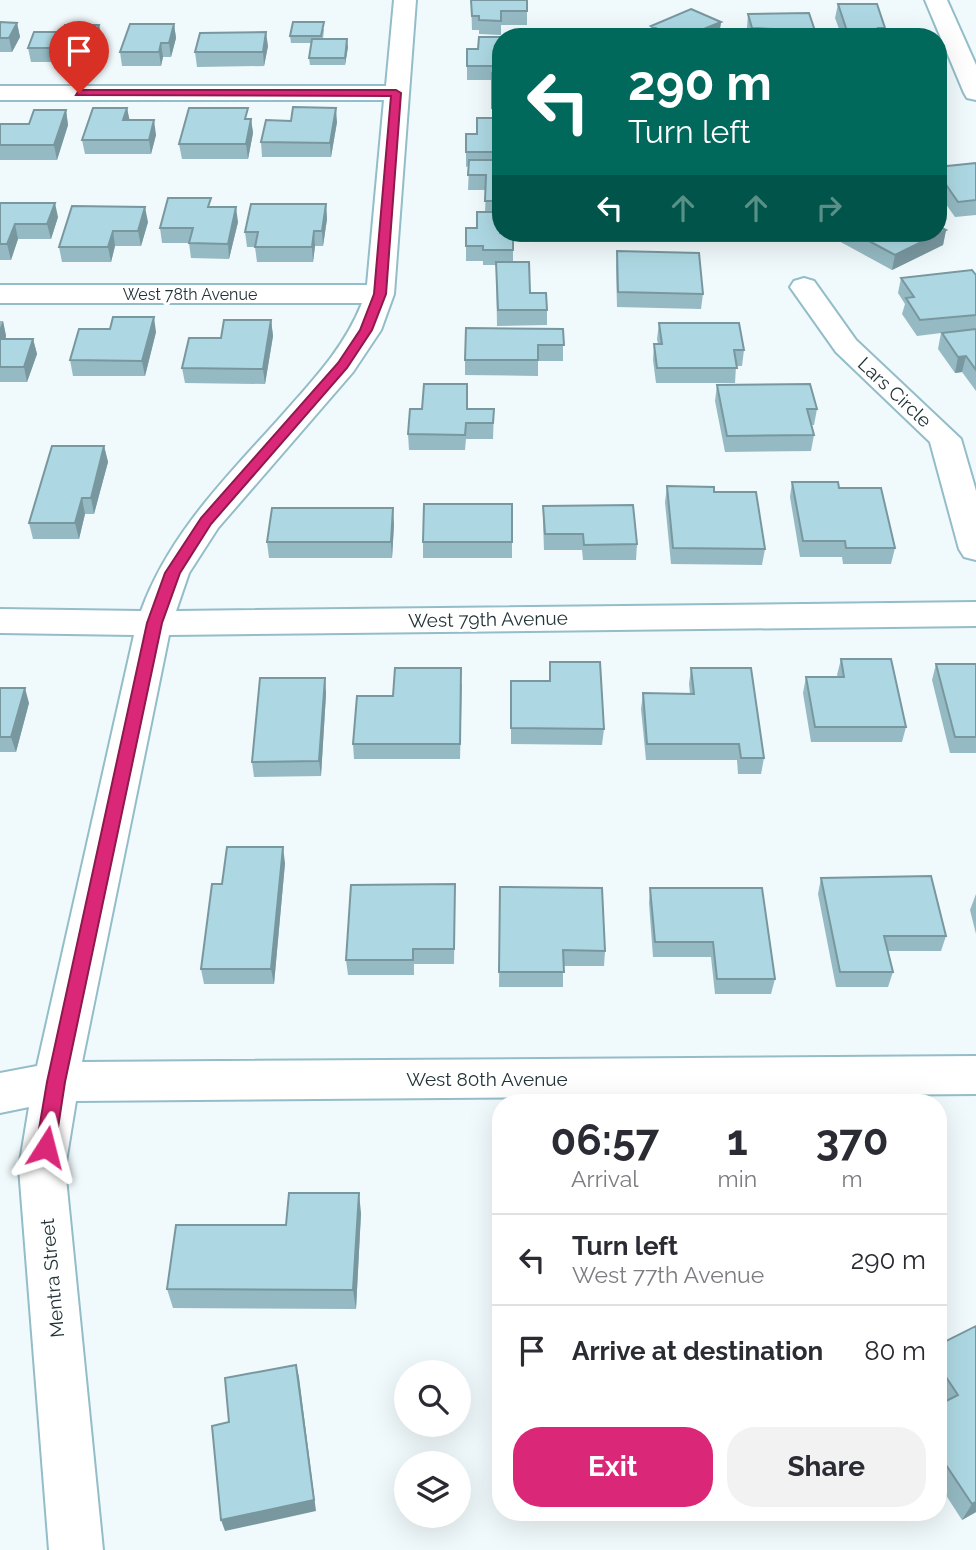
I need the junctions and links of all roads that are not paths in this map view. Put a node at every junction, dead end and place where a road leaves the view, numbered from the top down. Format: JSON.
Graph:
{"nodes":[{"id":1,"x":404,"y":0,"type":"edge"},
{"id":2,"x":936,"y":0,"type":"edge"},
{"id":3,"x":947,"y":28,"type":"edge"},
{"id":4,"x":947,"y":29,"type":"edge"},
{"id":5,"x":969,"y":87,"type":"edge"},
{"id":6,"x":0,"y":93,"type":"edge"},
{"id":7,"x":396,"y":93,"type":"junction"},
{"id":8,"x":804,"y":287,"type":"dead end"},
{"id":9,"x":0,"y":294,"type":"edge"},
{"id":10,"x":380,"y":294,"type":"junction"},
{"id":11,"x":976,"y":549,"type":"edge"},
{"id":12,"x":976,"y":614,"type":"edge"},
{"id":13,"x":0,"y":621,"type":"edge"},
{"id":14,"x":155,"y":623,"type":"junction"},
{"id":15,"x":976,"y":1075,"type":"edge"},
{"id":16,"x":56,"y":1082,"type":"junction"},
{"id":17,"x":806,"y":1090,"type":"edge"},
{"id":18,"x":0,"y":1093,"type":"edge"},
{"id":19,"x":76,"y":1550,"type":"edge"}],
"edges":[{"from":1,"to":7,"type":"street","name":"Mentra Street"},
{"from":2,"to":3,"type":"street"},
{"from":4,"to":5,"type":"street"},
{"from":6,"to":7,"type":"street"},
{"from":7,"to":10,"type":"street","name":"Mentra Street"},
{"from":8,"to":11,"type":"street","name":"Lars Circle"},
{"from":9,"to":10,"type":"street","name":"West 78th Avenue"},
{"from":10,"to":14,"type":"street","name":"Mentra Street"},
{"from":12,"to":14,"type":"street","name":"West 79th Avenue"},
{"from":13,"to":14,"type":"street","name":"West 79th Avenue"},
{"from":14,"to":16,"type":"street","name":"Mentra Street"},
{"from":15,"to":17,"type":"street","name":"West 80th Avenue"},
{"from":16,"to":17,"type":"street","name":"West 80th Avenue"},
{"from":16,"to":18,"type":"street","name":"West 80th Avenue"},
{"from":16,"to":19,"type":"street","name":"Mentra Street"}]}
